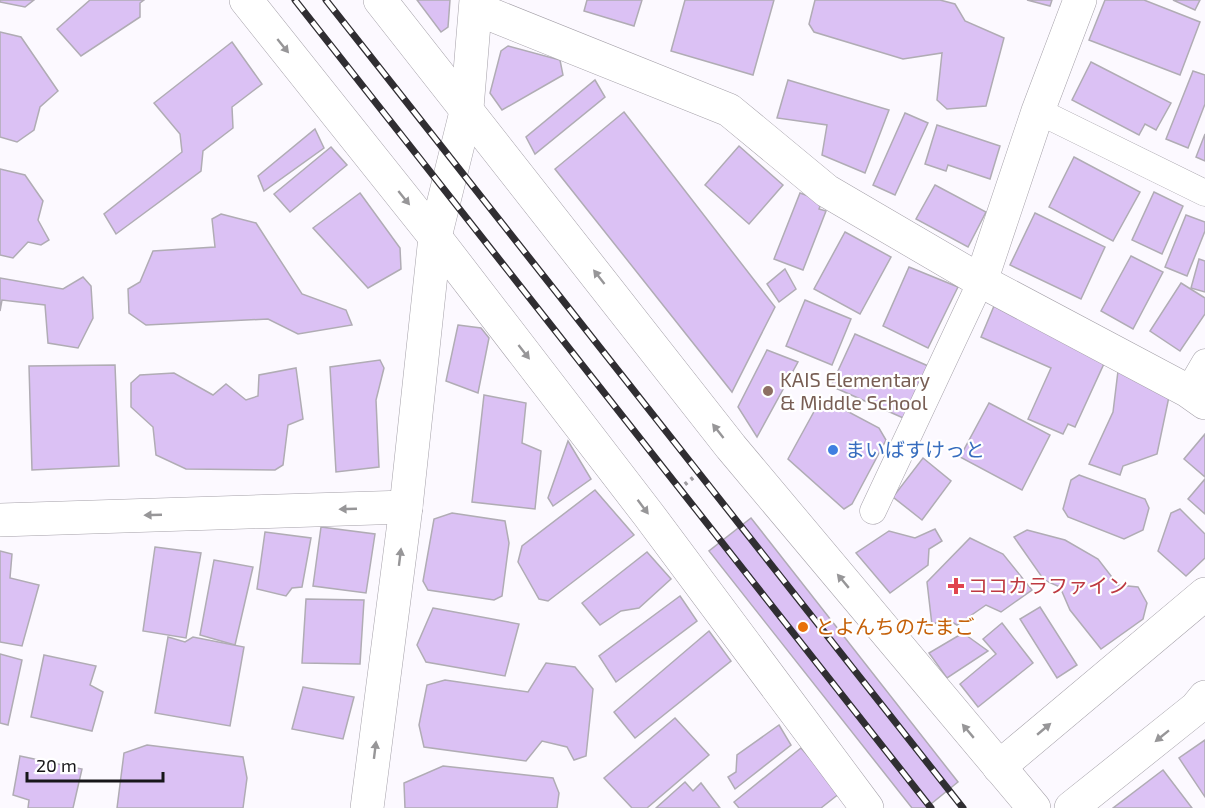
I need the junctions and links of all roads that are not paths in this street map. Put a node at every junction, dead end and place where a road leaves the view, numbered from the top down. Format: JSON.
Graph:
{"nodes":[{"id":1,"x":246,"y":0,"type":"edge"},
{"id":2,"x":380,"y":0,"type":"edge"},
{"id":3,"x":1080,"y":0,"type":"edge"},
{"id":4,"x":477,"y":4,"type":"edge"},
{"id":5,"x":467,"y":108,"type":"junction"},
{"id":6,"x":1038,"y":111,"type":"junction"},
{"id":7,"x":1205,"y":193,"type":"edge"},
{"id":8,"x":435,"y":237,"type":"junction"},
{"id":9,"x":981,"y":281,"type":"junction"},
{"id":10,"x":1205,"y":362,"type":"edge"},
{"id":11,"x":1196,"y":397,"type":"edge"},
{"id":12,"x":406,"y":507,"type":"junction"},
{"id":13,"x":873,"y":511,"type":"dead end"},
{"id":14,"x":0,"y":520,"type":"edge"},
{"id":15,"x":1205,"y":594,"type":"edge"},
{"id":16,"x":1205,"y":697,"type":"edge"},
{"id":17,"x":1003,"y":771,"type":"junction"},
{"id":18,"x":367,"y":808,"type":"edge"},
{"id":19,"x":867,"y":808,"type":"edge"},
{"id":20,"x":1034,"y":808,"type":"edge"},
{"id":21,"x":1071,"y":808,"type":"edge"}],
"edges":[{"from":1,"to":8,"type":"street","one_way":true},
{"from":2,"to":5,"type":"street"},
{"from":3,"to":6,"type":"street"},
{"from":4,"to":5,"type":"street"},
{"from":4,"to":9,"type":"street"},
{"from":5,"to":8,"type":"street"},
{"from":17,"to":5,"type":"street","one_way":true},
{"from":6,"to":7,"type":"lane"},
{"from":6,"to":9,"type":"street"},
{"from":8,"to":12,"type":"street"},
{"from":8,"to":19,"type":"street","one_way":true},
{"from":9,"to":11,"type":"street"},
{"from":9,"to":13,"type":"lane"},
{"from":10,"to":11,"type":"lane"},
{"from":12,"to":14,"type":"street","one_way":true},
{"from":18,"to":12,"type":"street","one_way":true},
{"from":17,"to":15,"type":"street","one_way":true},
{"from":16,"to":21,"type":"street","one_way":true},
{"from":17,"to":20,"type":"street"}]}
